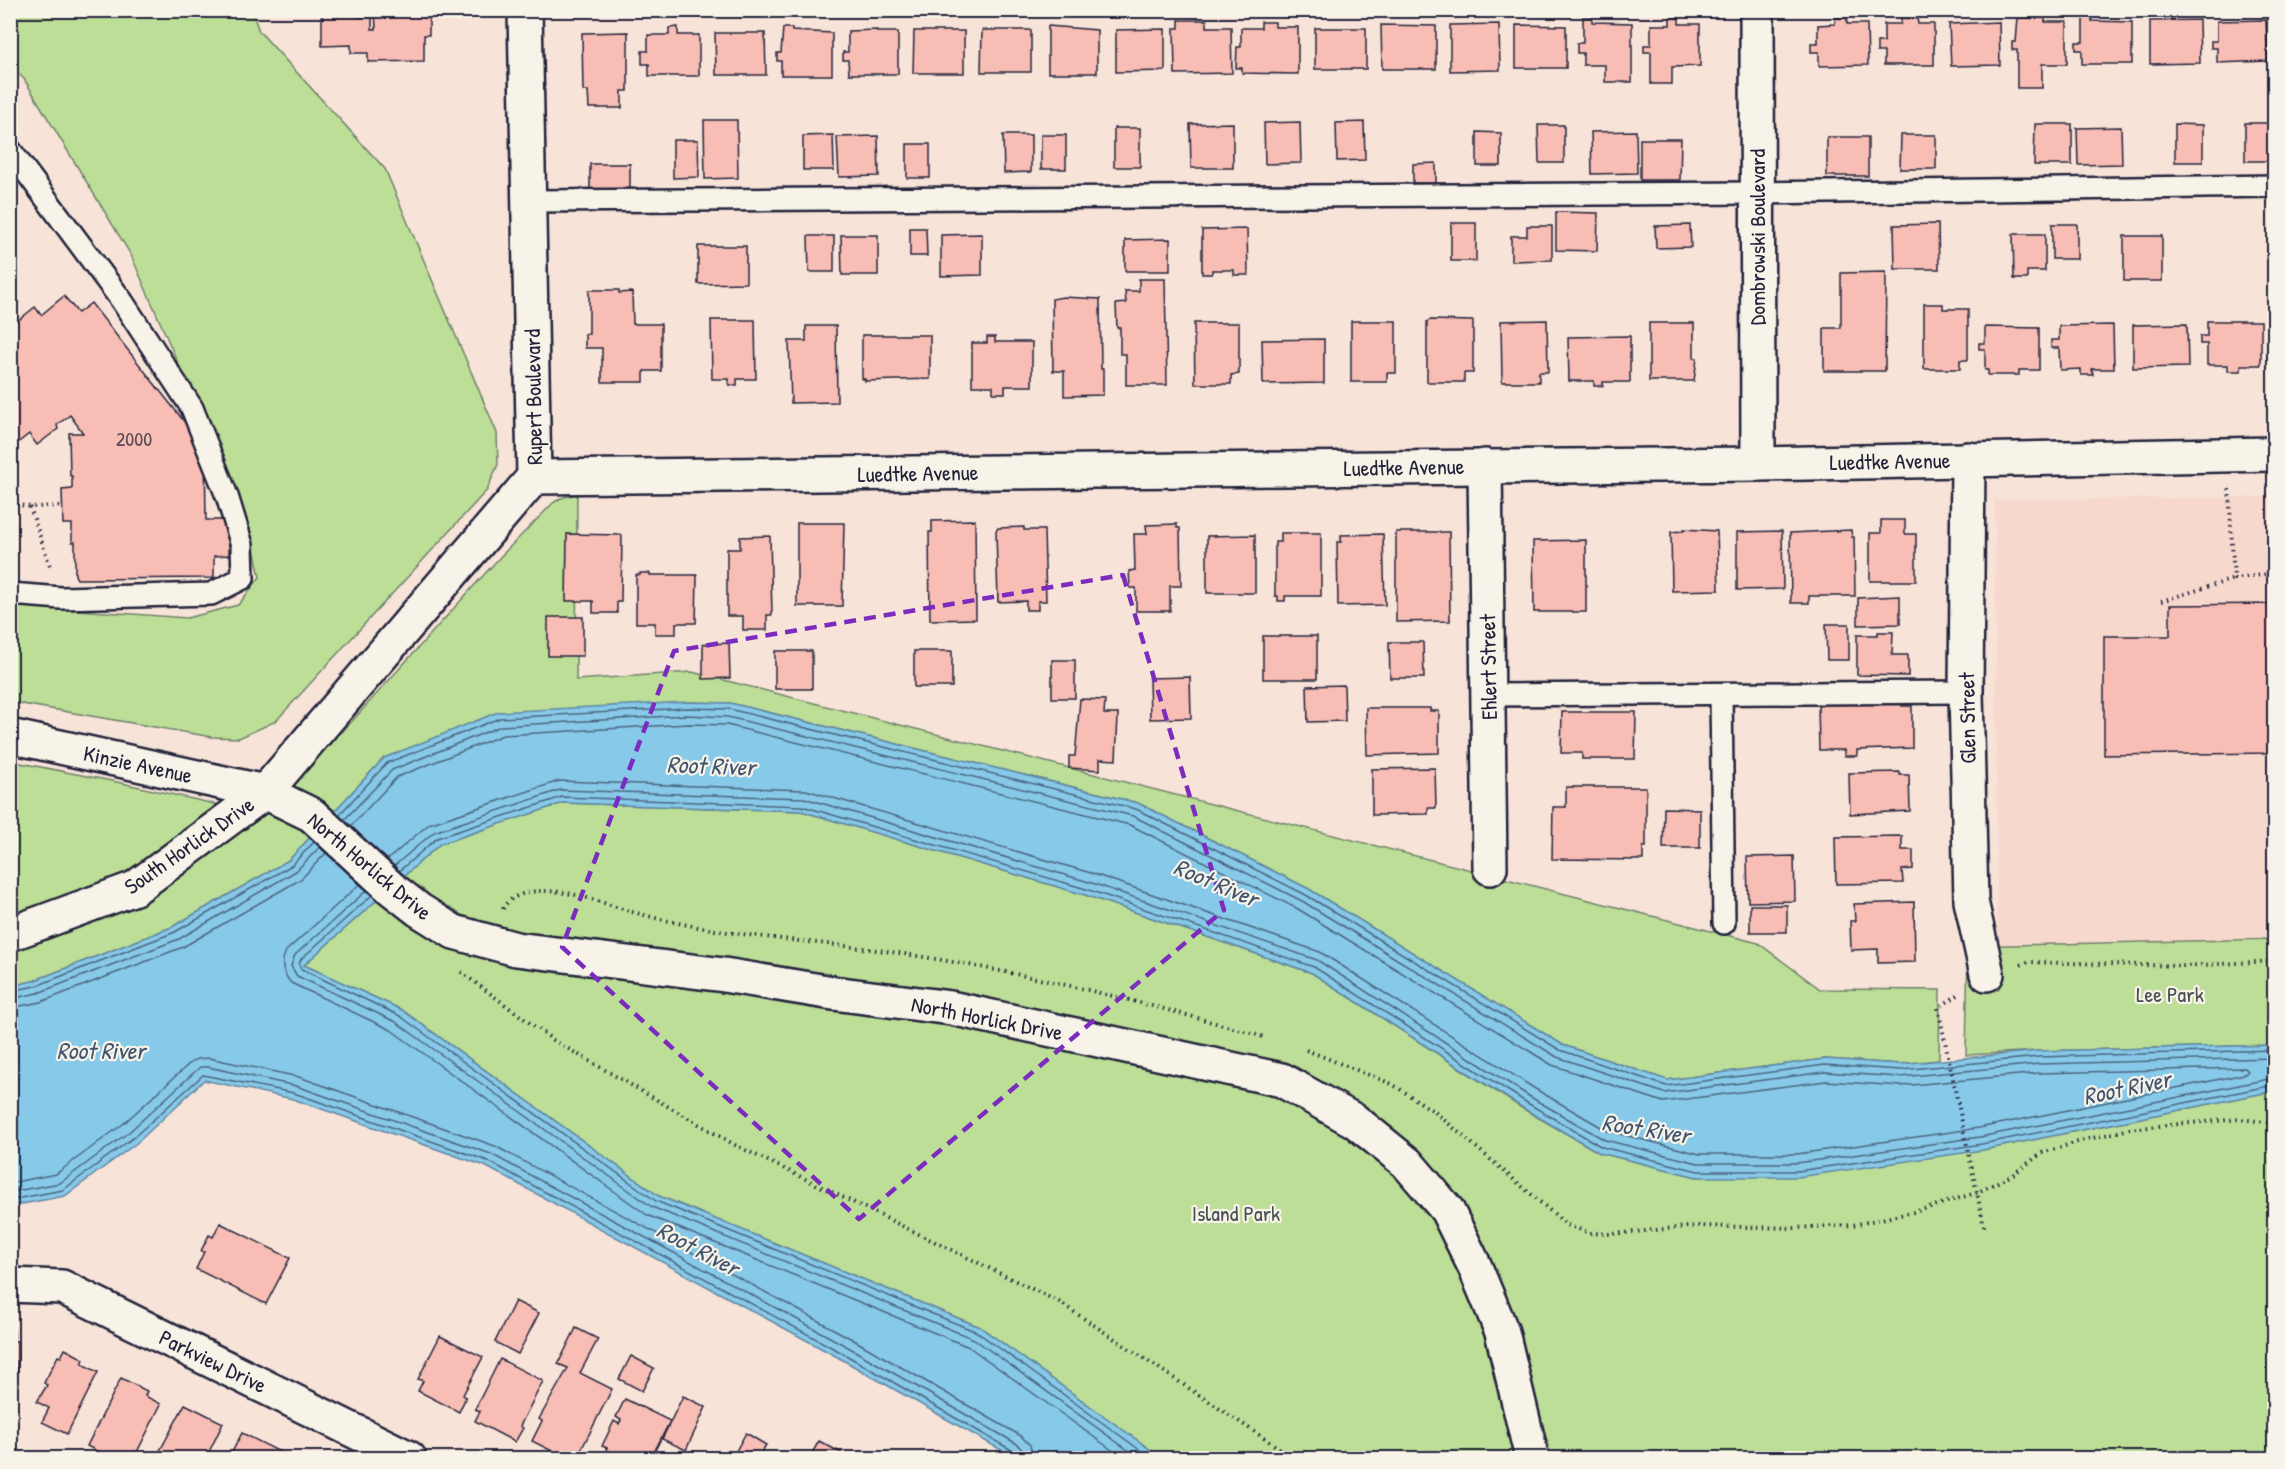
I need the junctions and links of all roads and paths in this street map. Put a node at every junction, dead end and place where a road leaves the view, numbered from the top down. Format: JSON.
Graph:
{"nodes":[{"id":1,"x":525,"y":10,"type":"edge"},
{"id":2,"x":1757,"y":10,"type":"edge"},
{"id":3,"x":10,"y":150,"type":"edge"},
{"id":4,"x":2274,"y":186,"type":"edge"},
{"id":5,"x":1758,"y":194,"type":"junction"},
{"id":6,"x":529,"y":201,"type":"junction"},
{"id":7,"x":2274,"y":454,"type":"edge"},
{"id":8,"x":2227,"y":455,"type":"junction"},
{"id":9,"x":1968,"y":459,"type":"junction"},
{"id":10,"x":1758,"y":464,"type":"junction"},
{"id":11,"x":1485,"y":466,"type":"junction"},
{"id":12,"x":534,"y":477,"type":"junction"},
{"id":13,"x":10,"y":504,"type":"edge"},
{"id":14,"x":62,"y":506,"type":"dead end"},
{"id":15,"x":30,"y":507,"type":"junction"},
{"id":16,"x":2274,"y":573,"type":"edge"},
{"id":17,"x":2234,"y":579,"type":"junction"},
{"id":18,"x":10,"y":594,"type":"edge"},
{"id":19,"x":61,"y":598,"type":"junction"},
{"id":20,"x":2161,"y":600,"type":"dead end"},
{"id":21,"x":1966,"y":692,"type":"junction"},
{"id":22,"x":1721,"y":694,"type":"junction"},
{"id":23,"x":1488,"y":695,"type":"junction"},
{"id":24,"x":10,"y":736,"type":"edge"},
{"id":25,"x":265,"y":792,"type":"junction"},
{"id":26,"x":1490,"y":868,"type":"dead end"},
{"id":27,"x":1724,"y":923,"type":"dead end"},
{"id":28,"x":10,"y":934,"type":"edge"},
{"id":29,"x":2274,"y":962,"type":"edge"},
{"id":30,"x":1987,"y":974,"type":"junction"},
{"id":31,"x":476,"y":983,"type":"dead end"},
{"id":32,"x":2274,"y":1123,"type":"edge"},
{"id":33,"x":1976,"y":1193,"type":"junction"},
{"id":34,"x":1985,"y":1231,"type":"dead end"},
{"id":35,"x":10,"y":1285,"type":"edge"},
{"id":36,"x":409,"y":1458,"type":"edge"},
{"id":37,"x":1294,"y":1458,"type":"edge"},
{"id":38,"x":1532,"y":1458,"type":"edge"}],
"edges":[{"from":1,"to":6,"type":"street","name":"Rupert Boulevard"},
{"from":2,"to":5,"type":"street","name":"Dombrowski Boulevard"},
{"from":3,"to":19,"type":"lane"},
{"from":4,"to":5,"type":"lane"},
{"from":5,"to":6,"type":"lane"},
{"from":5,"to":10,"type":"street","name":"Dombrowski Boulevard"},
{"from":6,"to":12,"type":"street","name":"Rupert Boulevard"},
{"from":7,"to":8,"type":"street","name":"Luedtke Avenue"},
{"from":8,"to":9,"type":"street","name":"Luedtke Avenue"},
{"from":8,"to":17,"type":"path"},
{"from":9,"to":10,"type":"street","name":"Luedtke Avenue"},
{"from":9,"to":21,"type":"street","name":"Glen Street"},
{"from":10,"to":11,"type":"street","name":"Luedtke Avenue"},
{"from":11,"to":12,"type":"street","name":"Luedtke Avenue"},
{"from":11,"to":23,"type":"street","name":"Ehlert Street"},
{"from":12,"to":25,"type":"street","name":"Rupert Boulevard"},
{"from":13,"to":15,"type":"path"},
{"from":14,"to":15,"type":"path"},
{"from":15,"to":19,"type":"path"},
{"from":16,"to":17,"type":"path"},
{"from":17,"to":20,"type":"path"},
{"from":18,"to":19,"type":"lane"},
{"from":21,"to":22,"type":"lane"},
{"from":21,"to":30,"type":"street","name":"Glen Street"},
{"from":22,"to":23,"type":"lane"},
{"from":22,"to":27,"type":"lane"},
{"from":23,"to":26,"type":"street","name":"Ehlert Street"},
{"from":24,"to":25,"type":"street","name":"Kinzie Avenue"},
{"from":25,"to":28,"type":"street","name":"South Horlick Drive"},
{"from":25,"to":38,"type":"street","name":"North Horlick Drive"},
{"from":29,"to":30,"type":"path"},
{"from":30,"to":33,"type":"path"},
{"from":31,"to":37,"type":"path"},
{"from":32,"to":33,"type":"path"},
{"from":33,"to":34,"type":"path"},
{"from":35,"to":36,"type":"street","name":"Parkview Drive"}]}
